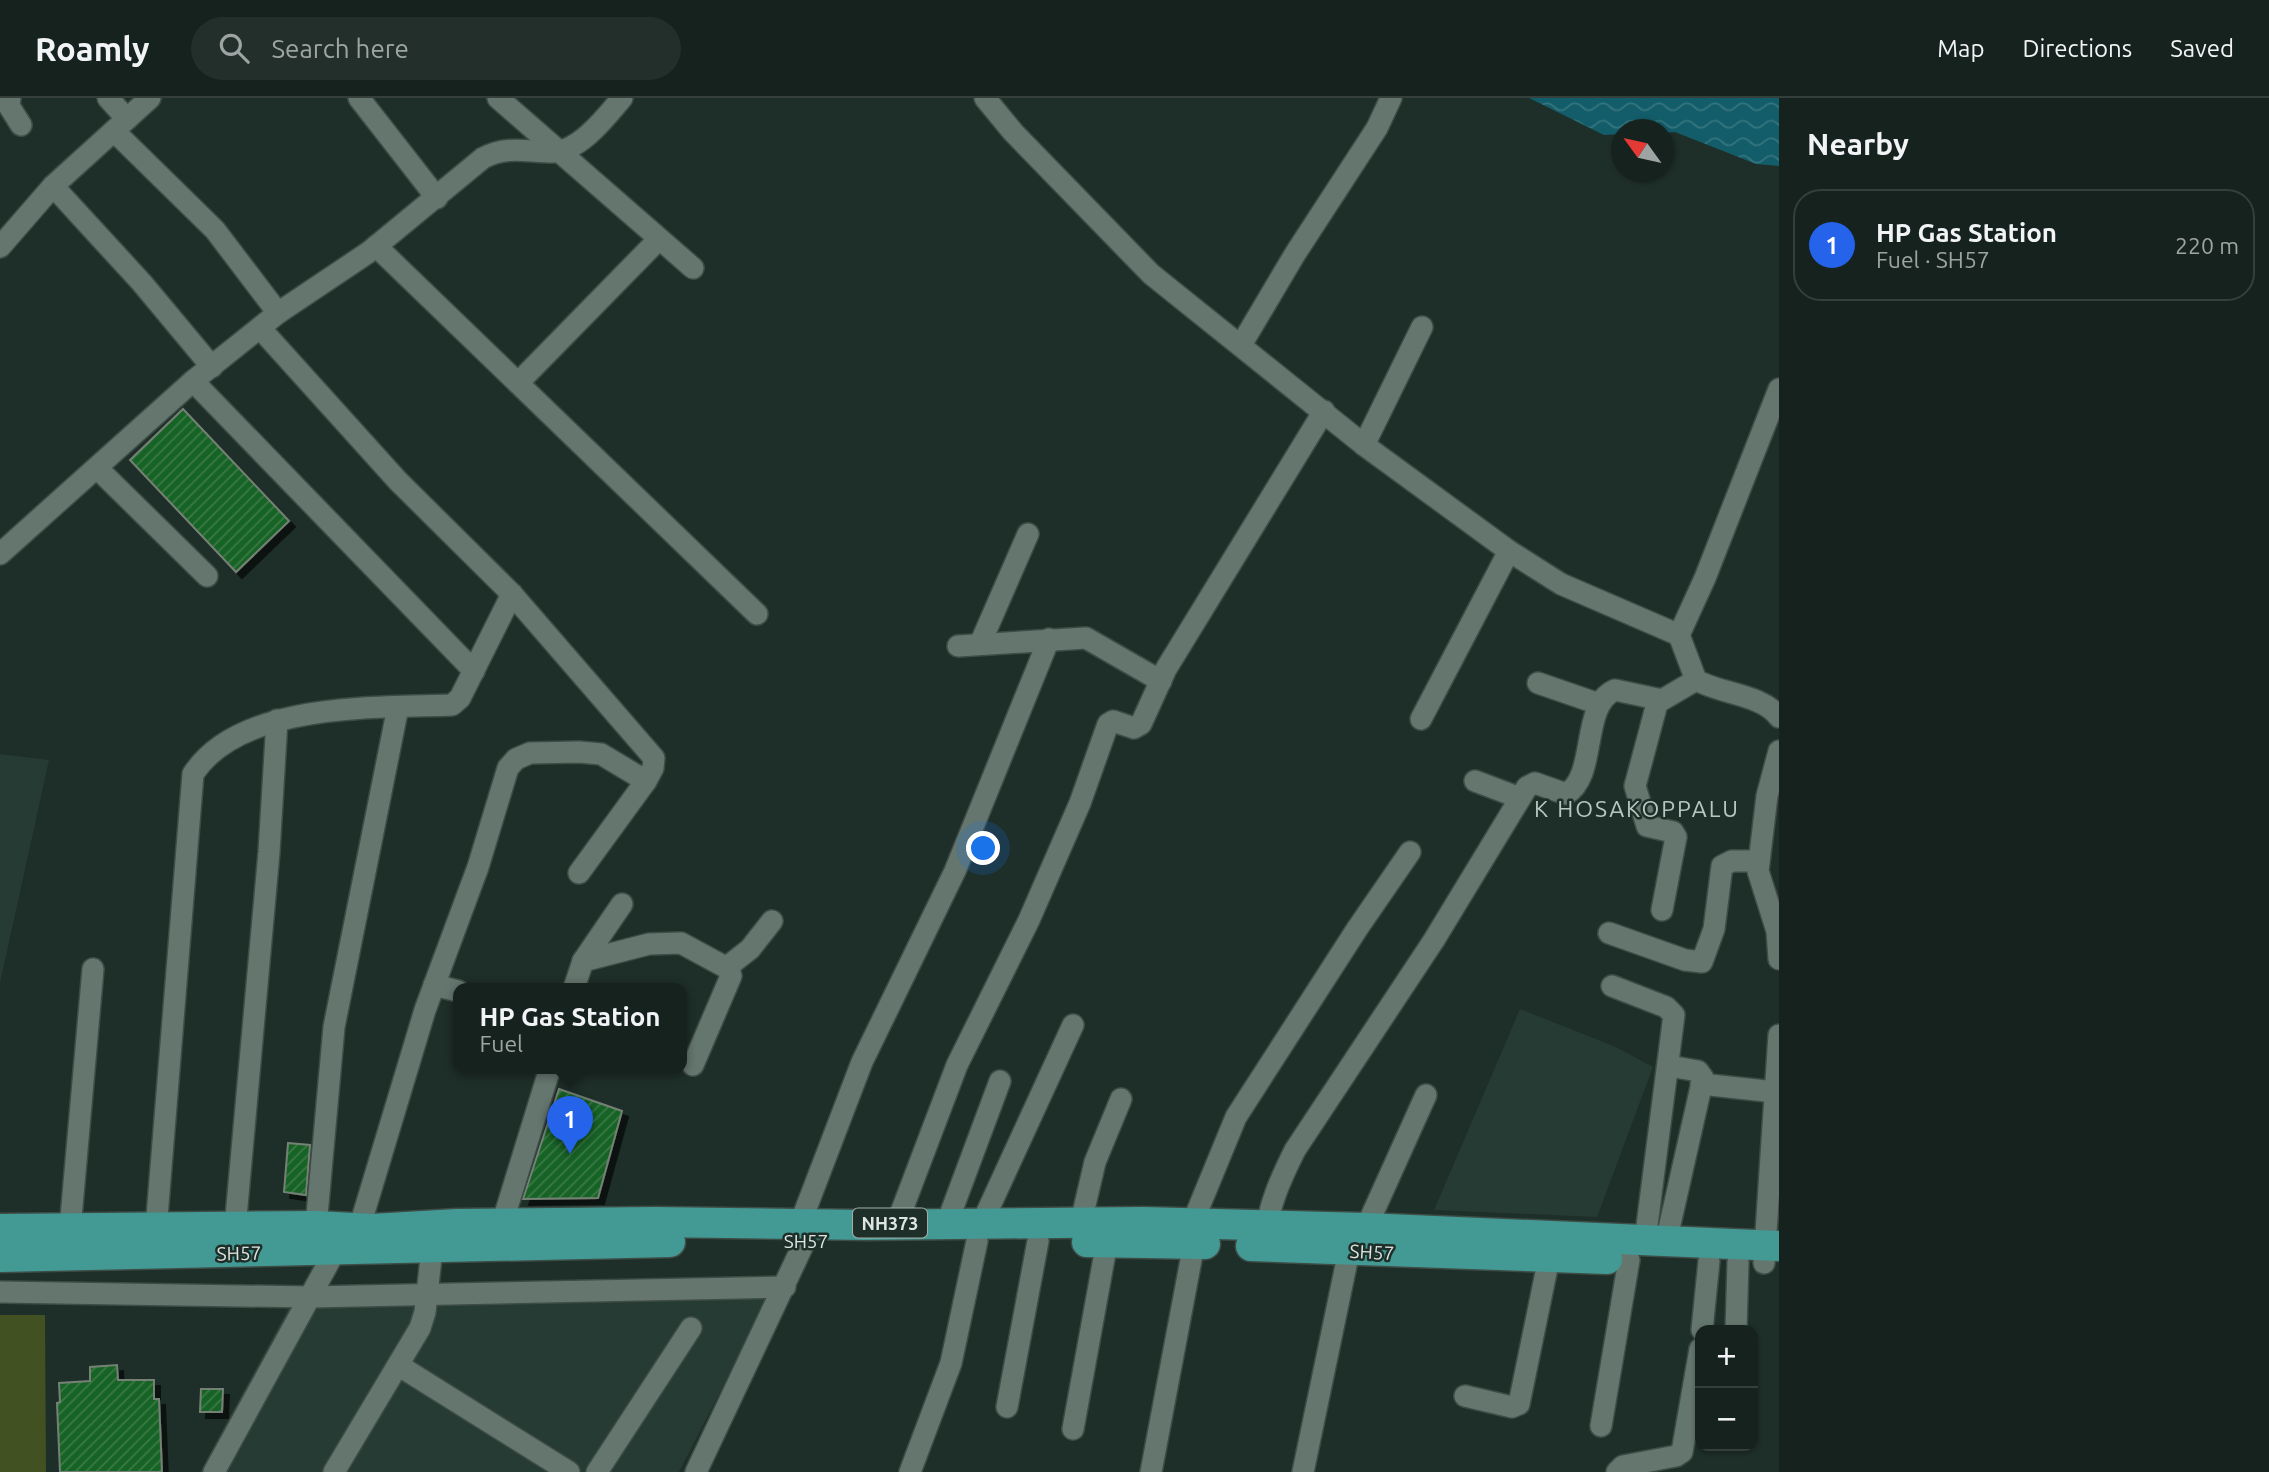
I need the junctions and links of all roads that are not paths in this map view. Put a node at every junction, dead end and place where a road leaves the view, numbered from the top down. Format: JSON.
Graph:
{"nodes":[{"id":1,"x":9,"y":98,"type":"edge"},
{"id":2,"x":107,"y":98,"type":"edge"},
{"id":3,"x":150,"y":98,"type":"edge"},
{"id":4,"x":359,"y":98,"type":"edge"},
{"id":5,"x":498,"y":98,"type":"edge"},
{"id":6,"x":985,"y":98,"type":"edge"},
{"id":7,"x":1391,"y":98,"type":"edge"},
{"id":8,"x":615,"y":100,"type":"edge"},
{"id":9,"x":21,"y":125,"type":"dead end"},
{"id":10,"x":121,"y":125,"type":"junction"},
{"id":11,"x":556,"y":152,"type":"junction"},
{"id":12,"x":52,"y":186,"type":"junction"},
{"id":13,"x":437,"y":198,"type":"junction"},
{"id":14,"x":659,"y":239,"type":"junction"},
{"id":15,"x":376,"y":246,"type":"junction"},
{"id":16,"x":0,"y":247,"type":"edge"},
{"id":17,"x":693,"y":268,"type":"dead end"},
{"id":18,"x":278,"y":313,"type":"junction"},
{"id":19,"x":1422,"y":327,"type":"dead end"},
{"id":20,"x":260,"y":328,"type":"junction"},
{"id":21,"x":1241,"y":345,"type":"junction"},
{"id":22,"x":212,"y":367,"type":"junction"},
{"id":23,"x":193,"y":381,"type":"junction"},
{"id":24,"x":518,"y":383,"type":"junction"},
{"id":25,"x":1779,"y":389,"type":"edge"},
{"id":26,"x":1324,"y":411,"type":"junction"},
{"id":27,"x":1364,"y":445,"type":"junction"},
{"id":28,"x":97,"y":468,"type":"junction"},
{"id":29,"x":1028,"y":534,"type":"dead end"},
{"id":30,"x":1509,"y":551,"type":"junction"},
{"id":31,"x":0,"y":554,"type":"edge"},
{"id":32,"x":207,"y":576,"type":"dead end"},
{"id":33,"x":512,"y":594,"type":"junction"},
{"id":34,"x":757,"y":614,"type":"dead end"},
{"id":35,"x":1679,"y":635,"type":"junction"},
{"id":36,"x":1049,"y":639,"type":"junction"},
{"id":37,"x":980,"y":644,"type":"junction"},
{"id":38,"x":958,"y":646,"type":"dead end"},
{"id":39,"x":474,"y":671,"type":"junction"},
{"id":40,"x":1696,"y":680,"type":"junction"},
{"id":41,"x":1161,"y":681,"type":"junction"},
{"id":42,"x":1538,"y":683,"type":"dead end"},
{"id":43,"x":1658,"y":700,"type":"junction"},
{"id":44,"x":1599,"y":704,"type":"junction"},
{"id":45,"x":398,"y":707,"type":"junction"},
{"id":46,"x":1779,"y":717,"type":"edge"},
{"id":47,"x":1421,"y":719,"type":"dead end"},
{"id":48,"x":277,"y":720,"type":"junction"},
{"id":49,"x":1779,"y":751,"type":"edge"},
{"id":50,"x":646,"y":781,"type":"junction"},
{"id":51,"x":1475,"y":781,"type":"dead end"},
{"id":52,"x":1773,"y":797,"type":"edge"},
{"id":53,"x":1520,"y":798,"type":"junction"},
{"id":54,"x":1410,"y":852,"type":"dead end"},
{"id":55,"x":1759,"y":861,"type":"junction"},
{"id":56,"x":579,"y":873,"type":"dead end"},
{"id":57,"x":622,"y":904,"type":"dead end"},
{"id":58,"x":1662,"y":910,"type":"dead end"},
{"id":59,"x":772,"y":921,"type":"dead end"},
{"id":60,"x":1778,"y":931,"type":"edge"},
{"id":61,"x":1609,"y":933,"type":"dead end"},
{"id":62,"x":1779,"y":960,"type":"edge"},
{"id":63,"x":583,"y":961,"type":"junction"},
{"id":64,"x":727,"y":967,"type":"junction"},
{"id":65,"x":93,"y":969,"type":"dead end"},
{"id":66,"x":576,"y":983,"type":"edge"},
{"id":67,"x":434,"y":985,"type":"junction"},
{"id":68,"x":1612,"y":986,"type":"dead end"},
{"id":69,"x":453,"y":990,"type":"edge"},
{"id":70,"x":1073,"y":1025,"type":"dead end"},
{"id":71,"x":1779,"y":1035,"type":"edge"},
{"id":72,"x":693,"y":1065,"type":"dead end"},
{"id":73,"x":1669,"y":1066,"type":"junction"},
{"id":74,"x":548,"y":1074,"type":"edge"},
{"id":75,"x":999,"y":1082,"type":"dead end"},
{"id":76,"x":1701,"y":1084,"type":"junction"},
{"id":77,"x":1775,"y":1091,"type":"junction"},
{"id":78,"x":1426,"y":1095,"type":"dead end"},
{"id":79,"x":1121,"y":1099,"type":"dead end"},
{"id":80,"x":1081,"y":1222,"type":"junction"},
{"id":81,"x":897,"y":1223,"type":"junction"},
{"id":82,"x":947,"y":1223,"type":"junction"},
{"id":83,"x":502,"y":1224,"type":"junction"},
{"id":84,"x":316,"y":1226,"type":"junction"},
{"id":85,"x":234,"y":1228,"type":"junction"},
{"id":86,"x":0,"y":1229,"type":"edge"},
{"id":87,"x":70,"y":1229,"type":"junction"},
{"id":88,"x":359,"y":1229,"type":"junction"},
{"id":89,"x":980,"y":1232,"type":"junction"},
{"id":90,"x":802,"y":1233,"type":"junction"},
{"id":91,"x":1193,"y":1234,"type":"junction"},
{"id":92,"x":1266,"y":1236,"type":"junction"},
{"id":93,"x":163,"y":1237,"type":"junction"},
{"id":94,"x":1358,"y":1239,"type":"junction"},
{"id":95,"x":449,"y":1240,"type":"junction"},
{"id":96,"x":1038,"y":1241,"type":"junction"},
{"id":97,"x":1107,"y":1242,"type":"junction"},
{"id":98,"x":1647,"y":1247,"type":"junction"},
{"id":99,"x":335,"y":1251,"type":"junction"},
{"id":100,"x":1765,"y":1256,"type":"edge"},
{"id":101,"x":0,"y":1257,"type":"edge"},
{"id":102,"x":1549,"y":1258,"type":"junction"},
{"id":103,"x":1709,"y":1261,"type":"junction"},
{"id":104,"x":785,"y":1287,"type":"junction"},
{"id":105,"x":0,"y":1292,"type":"edge"},
{"id":106,"x":428,"y":1292,"type":"junction"},
{"id":107,"x":310,"y":1297,"type":"junction"},
{"id":108,"x":1703,"y":1325,"type":"edge"},
{"id":109,"x":1737,"y":1325,"type":"edge"},
{"id":110,"x":691,"y":1328,"type":"dead end"},
{"id":111,"x":397,"y":1366,"type":"junction"},
{"id":112,"x":1695,"y":1378,"type":"edge"},
{"id":113,"x":1465,"y":1396,"type":"dead end"},
{"id":114,"x":1007,"y":1407,"type":"dead end"},
{"id":115,"x":1601,"y":1426,"type":"dead end"},
{"id":116,"x":1073,"y":1429,"type":"dead end"},
{"id":117,"x":545,"y":1466,"type":"edge"},
{"id":118,"x":214,"y":1472,"type":"edge"},
{"id":119,"x":334,"y":1472,"type":"edge"},
{"id":120,"x":569,"y":1472,"type":"edge"},
{"id":121,"x":597,"y":1472,"type":"edge"},
{"id":122,"x":696,"y":1472,"type":"edge"},
{"id":123,"x":910,"y":1472,"type":"edge"},
{"id":124,"x":1151,"y":1472,"type":"edge"},
{"id":125,"x":1303,"y":1472,"type":"edge"},
{"id":126,"x":1617,"y":1472,"type":"edge"}],
"edges":[{"from":1,"to":9,"type":"street"},
{"from":2,"to":10,"type":"street"},
{"from":3,"to":10,"type":"street"},
{"from":4,"to":13,"type":"street"},
{"from":5,"to":11,"type":"street"},
{"from":6,"to":21,"type":"street"},
{"from":7,"to":21,"type":"street"},
{"from":8,"to":11,"type":"street"},
{"from":10,"to":12,"type":"street"},
{"from":10,"to":18,"type":"street"},
{"from":11,"to":13,"type":"street"},
{"from":11,"to":14,"type":"street"},
{"from":12,"to":16,"type":"street"},
{"from":12,"to":22,"type":"street"},
{"from":13,"to":15,"type":"street"},
{"from":14,"to":17,"type":"street"},
{"from":14,"to":24,"type":"street"},
{"from":15,"to":18,"type":"street"},
{"from":15,"to":24,"type":"street"},
{"from":18,"to":20,"type":"street"},
{"from":19,"to":27,"type":"street"},
{"from":20,"to":22,"type":"street"},
{"from":20,"to":33,"type":"street"},
{"from":21,"to":26,"type":"street"},
{"from":22,"to":23,"type":"street"},
{"from":23,"to":28,"type":"street"},
{"from":23,"to":39,"type":"street"},
{"from":24,"to":34,"type":"street"},
{"from":25,"to":35,"type":"street"},
{"from":26,"to":27,"type":"street"},
{"from":26,"to":41,"type":"street"},
{"from":27,"to":30,"type":"street"},
{"from":28,"to":31,"type":"street"},
{"from":28,"to":32,"type":"street"},
{"from":29,"to":37,"type":"street"},
{"from":30,"to":35,"type":"street"},
{"from":30,"to":47,"type":"street"},
{"from":33,"to":39,"type":"street"},
{"from":33,"to":50,"type":"street"},
{"from":35,"to":40,"type":"street"},
{"from":36,"to":37,"type":"street"},
{"from":36,"to":41,"type":"street"},
{"from":36,"to":90,"type":"street"},
{"from":37,"to":38,"type":"street"},
{"from":39,"to":45,"type":"street"},
{"from":40,"to":43,"type":"street"},
{"from":40,"to":46,"type":"street"},
{"from":41,"to":81,"type":"street"},
{"from":42,"to":44,"type":"street"},
{"from":43,"to":44,"type":"street"},
{"from":43,"to":58,"type":"street"},
{"from":44,"to":53,"type":"street"},
{"from":45,"to":48,"type":"street"},
{"from":45,"to":84,"type":"street"},
{"from":48,"to":85,"type":"street"},
{"from":48,"to":93,"type":"street"},
{"from":49,"to":52,"type":"street"},
{"from":50,"to":56,"type":"street"},
{"from":50,"to":67,"type":"street"},
{"from":51,"to":53,"type":"street"},
{"from":52,"to":55,"type":"street"},
{"from":53,"to":92,"type":"street"},
{"from":54,"to":91,"type":"street"},
{"from":55,"to":60,"type":"street"},
{"from":55,"to":61,"type":"street"},
{"from":57,"to":63,"type":"street"},
{"from":59,"to":64,"type":"street"},
{"from":60,"to":62,"type":"street"},
{"from":63,"to":64,"type":"street"},
{"from":63,"to":66,"type":"street"},
{"from":64,"to":72,"type":"street"},
{"from":65,"to":87,"type":"street"},
{"from":67,"to":69,"type":"street"},
{"from":67,"to":88,"type":"street"},
{"from":68,"to":73,"type":"street"},
{"from":70,"to":89,"type":"street"},
{"from":71,"to":77,"type":"street"},
{"from":73,"to":76,"type":"street"},
{"from":73,"to":98,"type":"street"},
{"from":74,"to":83,"type":"street"},
{"from":75,"to":82,"type":"street"},
{"from":76,"to":77,"type":"street"},
{"from":76,"to":98,"type":"street"},
{"from":77,"to":100,"type":"street"},
{"from":78,"to":94,"type":"street"},
{"from":79,"to":80,"type":"street"},
{"from":80,"to":89,"type":"highway","number":"NH373"},
{"from":80,"to":91,"type":"highway","number":"NH373"},
{"from":81,"to":82,"type":"highway","number":"NH373"},
{"from":81,"to":90,"type":"highway","number":"NH373"},
{"from":82,"to":89,"type":"highway","number":"NH373"},
{"from":83,"to":90,"type":"highway","number":"NH373"},
{"from":83,"to":95,"type":"highway","number":"NH373"},
{"from":84,"to":85,"type":"highway","number":"NH373"},
{"from":84,"to":88,"type":"highway","number":"NH373"},
{"from":85,"to":93,"type":"highway","number":"NH373"},
{"from":86,"to":87,"type":"highway","number":"NH373"},
{"from":87,"to":93,"type":"highway","number":"NH373"},
{"from":88,"to":95,"type":"highway","number":"NH373"},
{"from":89,"to":90,"type":"highway","name":"SH57","number":"NH373"},
{"from":89,"to":96,"type":"highway","name":"SH57","number":"NH373"},
{"from":89,"to":123,"type":"street"},
{"from":90,"to":95,"type":"highway","name":"SH57","number":"NH373"},
{"from":90,"to":104,"type":"street"},
{"from":91,"to":92,"type":"highway","number":"NH373"},
{"from":91,"to":97,"type":"highway","name":"SH57","number":"NH373"},
{"from":91,"to":124,"type":"street"},
{"from":92,"to":94,"type":"highway","number":"NH373"},
{"from":93,"to":99,"type":"highway","name":"SH57","number":"NH373"},
{"from":93,"to":101,"type":"highway","name":"SH57","number":"NH373"},
{"from":94,"to":98,"type":"highway","number":"NH373"},
{"from":94,"to":102,"type":"highway","name":"SH57","number":"NH373"},
{"from":94,"to":125,"type":"street"},
{"from":95,"to":99,"type":"highway","name":"SH57","number":"NH373"},
{"from":95,"to":106,"type":"street"},
{"from":96,"to":97,"type":"highway","name":"SH57","number":"NH373"},
{"from":96,"to":114,"type":"street"},
{"from":97,"to":116,"type":"street"},
{"from":98,"to":100,"type":"highway","number":"NH373"},
{"from":98,"to":102,"type":"highway","name":"SH57","number":"NH373"},
{"from":98,"to":103,"type":"highway","name":"SH57","number":"NH373"},
{"from":98,"to":115,"type":"street"},
{"from":99,"to":107,"type":"street"},
{"from":100,"to":103,"type":"highway","name":"SH57","number":"NH373"},
{"from":100,"to":109,"type":"street"},
{"from":102,"to":113,"type":"street"},
{"from":103,"to":108,"type":"street"},
{"from":104,"to":106,"type":"street"},
{"from":104,"to":122,"type":"street"},
{"from":105,"to":107,"type":"street"},
{"from":106,"to":107,"type":"street"},
{"from":106,"to":111,"type":"street"},
{"from":107,"to":118,"type":"street"},
{"from":110,"to":121,"type":"street"},
{"from":111,"to":117,"type":"street"},
{"from":111,"to":119,"type":"street"},
{"from":112,"to":126,"type":"street"},
{"from":117,"to":120,"type":"street"}]}
